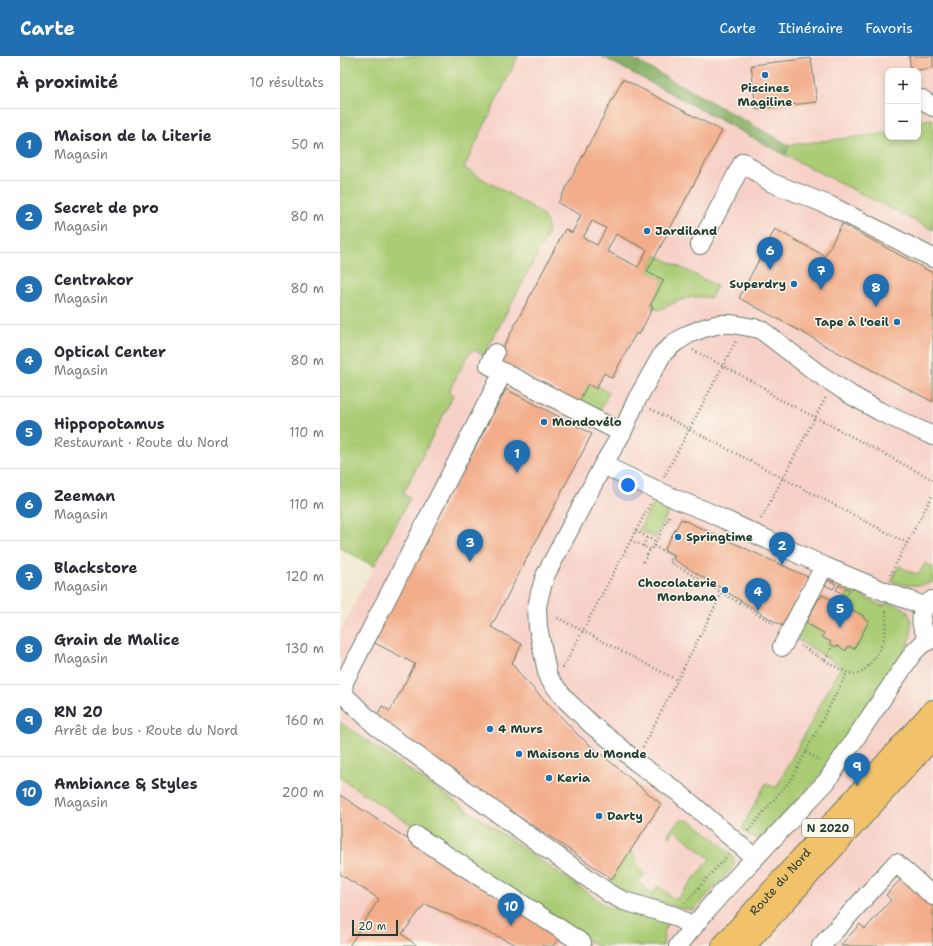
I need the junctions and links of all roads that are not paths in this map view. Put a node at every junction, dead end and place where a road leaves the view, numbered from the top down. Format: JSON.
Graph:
{"nodes":[{"id":1,"x":700,"y":244,"type":"dead end"},
{"id":2,"x":933,"y":258,"type":"edge"},
{"id":3,"x":495,"y":353,"type":"dead end"},
{"id":4,"x":503,"y":372,"type":"junction"},
{"id":5,"x":622,"y":433,"type":"junction"},
{"id":6,"x":933,"y":436,"type":"edge"},
{"id":7,"x":603,"y":465,"type":"junction"},
{"id":8,"x":824,"y":566,"type":"junction"},
{"id":9,"x":929,"y":603,"type":"edge"},
{"id":10,"x":933,"y":639,"type":"edge"},
{"id":11,"x":785,"y":641,"type":"road end"},
{"id":12,"x":933,"y":711,"type":"edge"},
{"id":13,"x":933,"y":737,"type":"edge"},
{"id":14,"x":416,"y":836,"type":"dead end"},
{"id":15,"x":755,"y":858,"type":"junction"},
{"id":16,"x":933,"y":896,"type":"edge"},
{"id":17,"x":692,"y":928,"type":"junction"},
{"id":18,"x":583,"y":945,"type":"edge"},
{"id":19,"x":561,"y":946,"type":"edge"},
{"id":20,"x":678,"y":946,"type":"edge"},
{"id":21,"x":723,"y":946,"type":"edge"},
{"id":22,"x":744,"y":946,"type":"edge"},
{"id":23,"x":821,"y":946,"type":"edge"}],
"edges":[{"from":1,"to":2,"type":"lane"},
{"from":3,"to":4,"type":"lane"},
{"from":4,"to":5,"type":"lane"},
{"from":4,"to":17,"type":"lane"},
{"from":5,"to":6,"type":"lane"},
{"from":5,"to":7,"type":"lane"},
{"from":7,"to":8,"type":"lane"},
{"from":7,"to":15,"type":"lane"},
{"from":8,"to":9,"type":"lane"},
{"from":8,"to":11,"type":"lane"},
{"from":9,"to":10,"type":"lane"},
{"from":10,"to":15,"type":"lane"},
{"from":12,"to":21,"type":"main road","name":"Route du Nord","number":"N 2020"},
{"from":13,"to":22,"type":"main road","name":"Route du Nord","number":"N 2020"},
{"from":14,"to":18,"type":"lane"},
{"from":15,"to":17,"type":"lane"},
{"from":16,"to":23,"type":"lane"},
{"from":17,"to":20,"type":"lane"},
{"from":18,"to":19,"type":"lane"}]}
